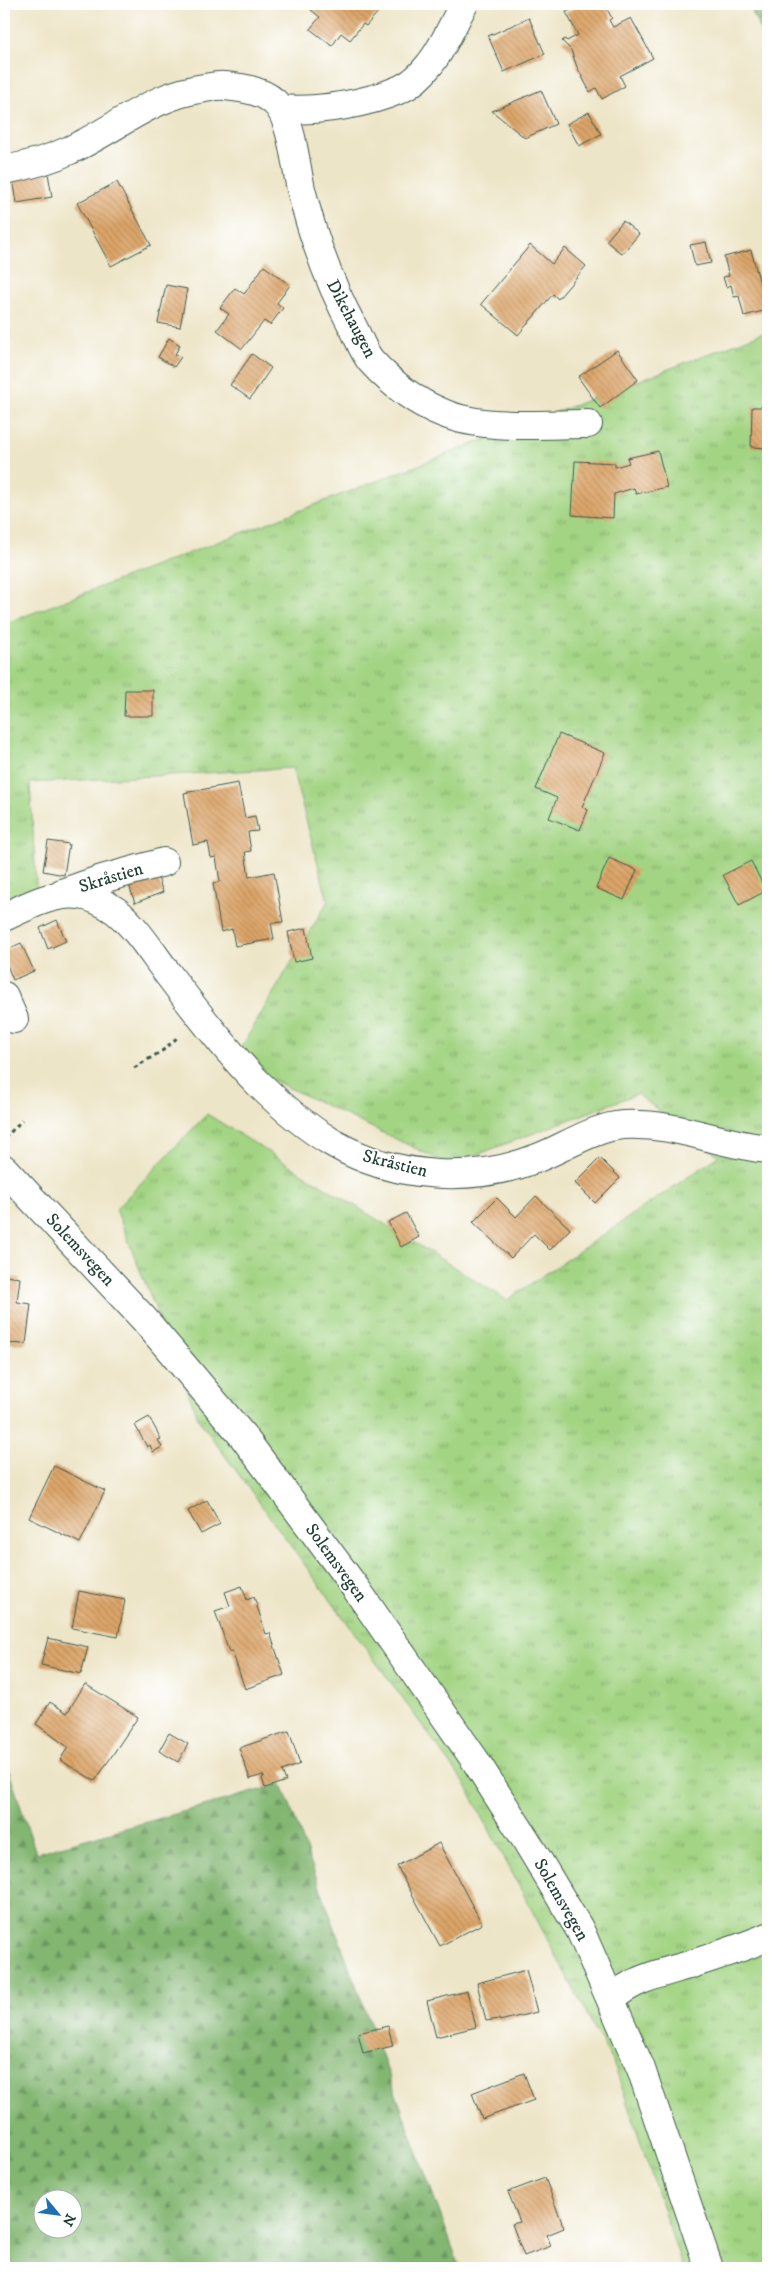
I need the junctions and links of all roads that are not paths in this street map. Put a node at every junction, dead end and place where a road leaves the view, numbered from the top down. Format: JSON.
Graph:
{"nodes":[{"id":1,"x":464,"y":4,"type":"edge"},
{"id":2,"x":281,"y":109,"type":"junction"},
{"id":3,"x":4,"y":170,"type":"edge"},
{"id":4,"x":588,"y":424,"type":"dead end"},
{"id":5,"x":164,"y":862,"type":"dead end"},
{"id":6,"x":58,"y":894,"type":"junction"},
{"id":7,"x":4,"y":916,"type":"edge"},
{"id":8,"x":768,"y":1149,"type":"edge"},
{"id":9,"x":4,"y":1169,"type":"edge"},
{"id":10,"x":768,"y":1937,"type":"edge"},
{"id":11,"x":611,"y":1999,"type":"junction"},
{"id":12,"x":709,"y":2268,"type":"edge"}],
"edges":[{"from":1,"to":2,"type":"street"},
{"from":2,"to":3,"type":"street"},
{"from":2,"to":4,"type":"street","name":"Dikehaugen"},
{"from":5,"to":6,"type":"street","name":"Skråstien"},
{"from":6,"to":7,"type":"street","name":"Skråstien"},
{"from":6,"to":8,"type":"street","name":"Skråstien"},
{"from":9,"to":11,"type":"street","name":"Solemsvegen"},
{"from":10,"to":11,"type":"street"},
{"from":11,"to":12,"type":"street","name":"Solemsvegen"}]}
